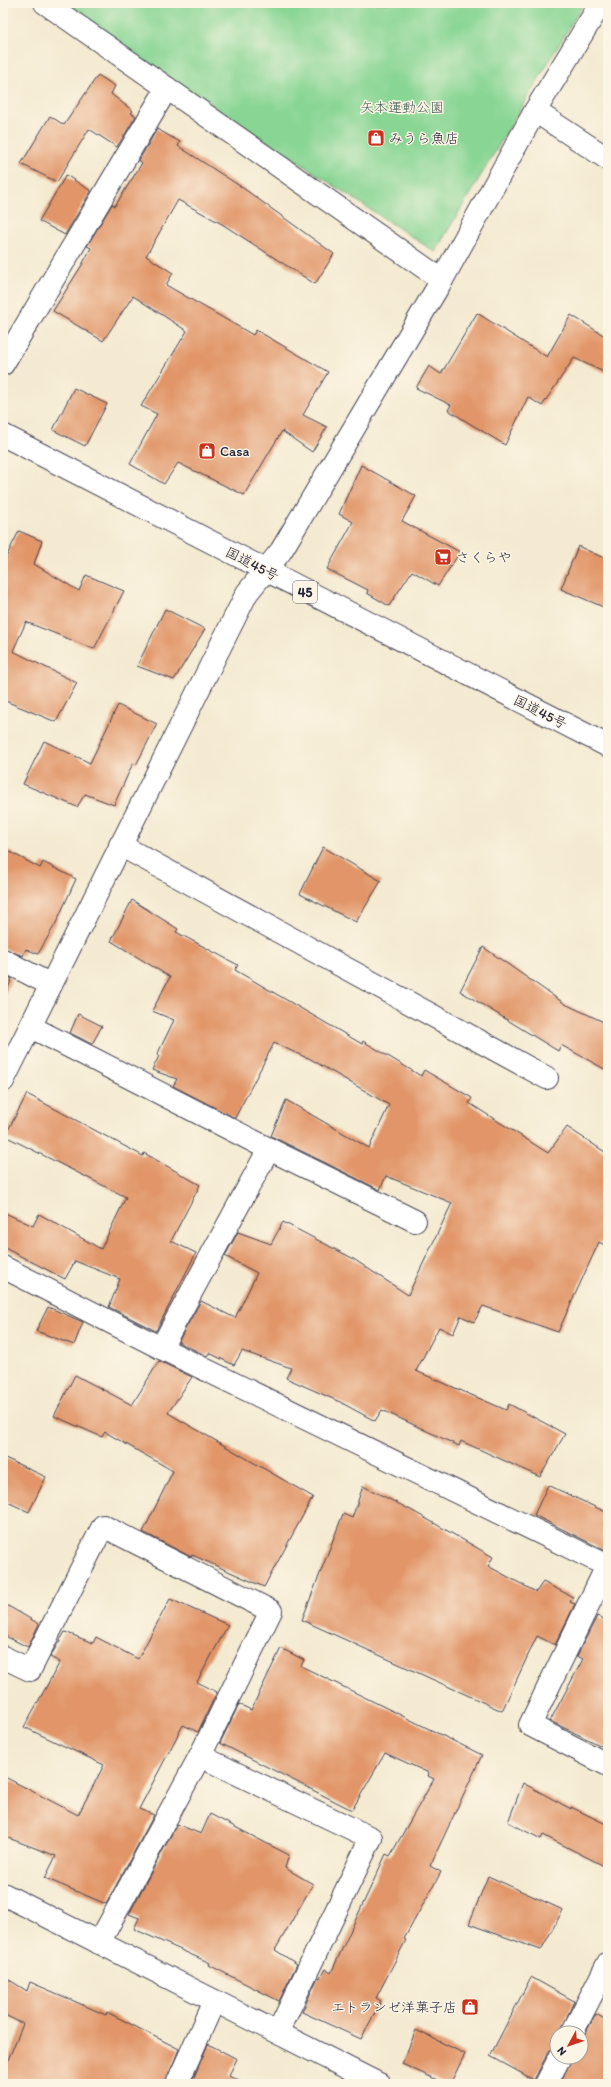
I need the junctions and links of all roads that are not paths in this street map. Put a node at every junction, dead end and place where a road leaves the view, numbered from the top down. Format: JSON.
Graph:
{"nodes":[{"id":1,"x":45,"y":3,"type":"edge"},
{"id":2,"x":601,"y":3,"type":"edge"},
{"id":3,"x":167,"y":88,"type":"junction"},
{"id":4,"x":535,"y":110,"type":"junction"},
{"id":5,"x":608,"y":159,"type":"edge"},
{"id":6,"x":442,"y":280,"type":"junction"},
{"id":7,"x":3,"y":364,"type":"edge"},
{"id":8,"x":3,"y":435,"type":"edge"},
{"id":9,"x":265,"y":571,"type":"junction"},
{"id":10,"x":608,"y":746,"type":"edge"},
{"id":11,"x":120,"y":845,"type":"junction"},
{"id":12,"x":3,"y":960,"type":"edge"},
{"id":13,"x":51,"y":985,"type":"junction"},
{"id":14,"x":31,"y":1027,"type":"junction"},
{"id":15,"x":547,"y":1078,"type":"dead end"},
{"id":16,"x":3,"y":1081,"type":"edge"},
{"id":17,"x":269,"y":1149,"type":"junction"},
{"id":18,"x":415,"y":1221,"type":"dead end"},
{"id":19,"x":3,"y":1267,"type":"edge"},
{"id":20,"x":161,"y":1348,"type":"junction"},
{"id":21,"x":608,"y":1566,"type":"edge"},
{"id":22,"x":3,"y":1657,"type":"edge"},
{"id":23,"x":200,"y":1756,"type":"junction"},
{"id":24,"x":608,"y":1765,"type":"edge"},
{"id":25,"x":3,"y":1894,"type":"edge"},
{"id":26,"x":99,"y":1943,"type":"junction"},
{"id":27,"x":608,"y":1963,"type":"edge"},
{"id":28,"x":214,"y":2001,"type":"junction"},
{"id":29,"x":576,"y":2025,"type":"edge"},
{"id":30,"x":278,"y":2032,"type":"junction"},
{"id":31,"x":556,"y":2065,"type":"edge"},
{"id":32,"x":365,"y":2081,"type":"edge"},
{"id":33,"x":177,"y":2084,"type":"edge"},
{"id":34,"x":546,"y":2084,"type":"edge"}],
"edges":[{"from":1,"to":3,"type":"main road"},
{"from":2,"to":4,"type":"main road"},
{"from":3,"to":6,"type":"main road"},
{"from":3,"to":7,"type":"main road"},
{"from":4,"to":5,"type":"main road"},
{"from":4,"to":6,"type":"main road"},
{"from":6,"to":9,"type":"main road"},
{"from":8,"to":9,"type":"main road","name":"国道45号","number":"45"},
{"from":9,"to":10,"type":"main road","name":"国道45号","number":"45"},
{"from":9,"to":11,"type":"main road"},
{"from":11,"to":13,"type":"main road"},
{"from":11,"to":15,"type":"main road"},
{"from":12,"to":13,"type":"main road"},
{"from":13,"to":14,"type":"main road"},
{"from":14,"to":16,"type":"main road"},
{"from":14,"to":17,"type":"main road"},
{"from":17,"to":18,"type":"main road"},
{"from":17,"to":20,"type":"main road"},
{"from":19,"to":20,"type":"main road"},
{"from":20,"to":21,"type":"main road"},
{"from":21,"to":24,"type":"main road"},
{"from":22,"to":23,"type":"main road"},
{"from":23,"to":26,"type":"main road"},
{"from":23,"to":30,"type":"main road"},
{"from":25,"to":26,"type":"main road"},
{"from":26,"to":28,"type":"main road"},
{"from":27,"to":29,"type":"main road"},
{"from":28,"to":30,"type":"main road"},
{"from":28,"to":33,"type":"main road"},
{"from":30,"to":32,"type":"main road"},
{"from":31,"to":34,"type":"main road"}]}
